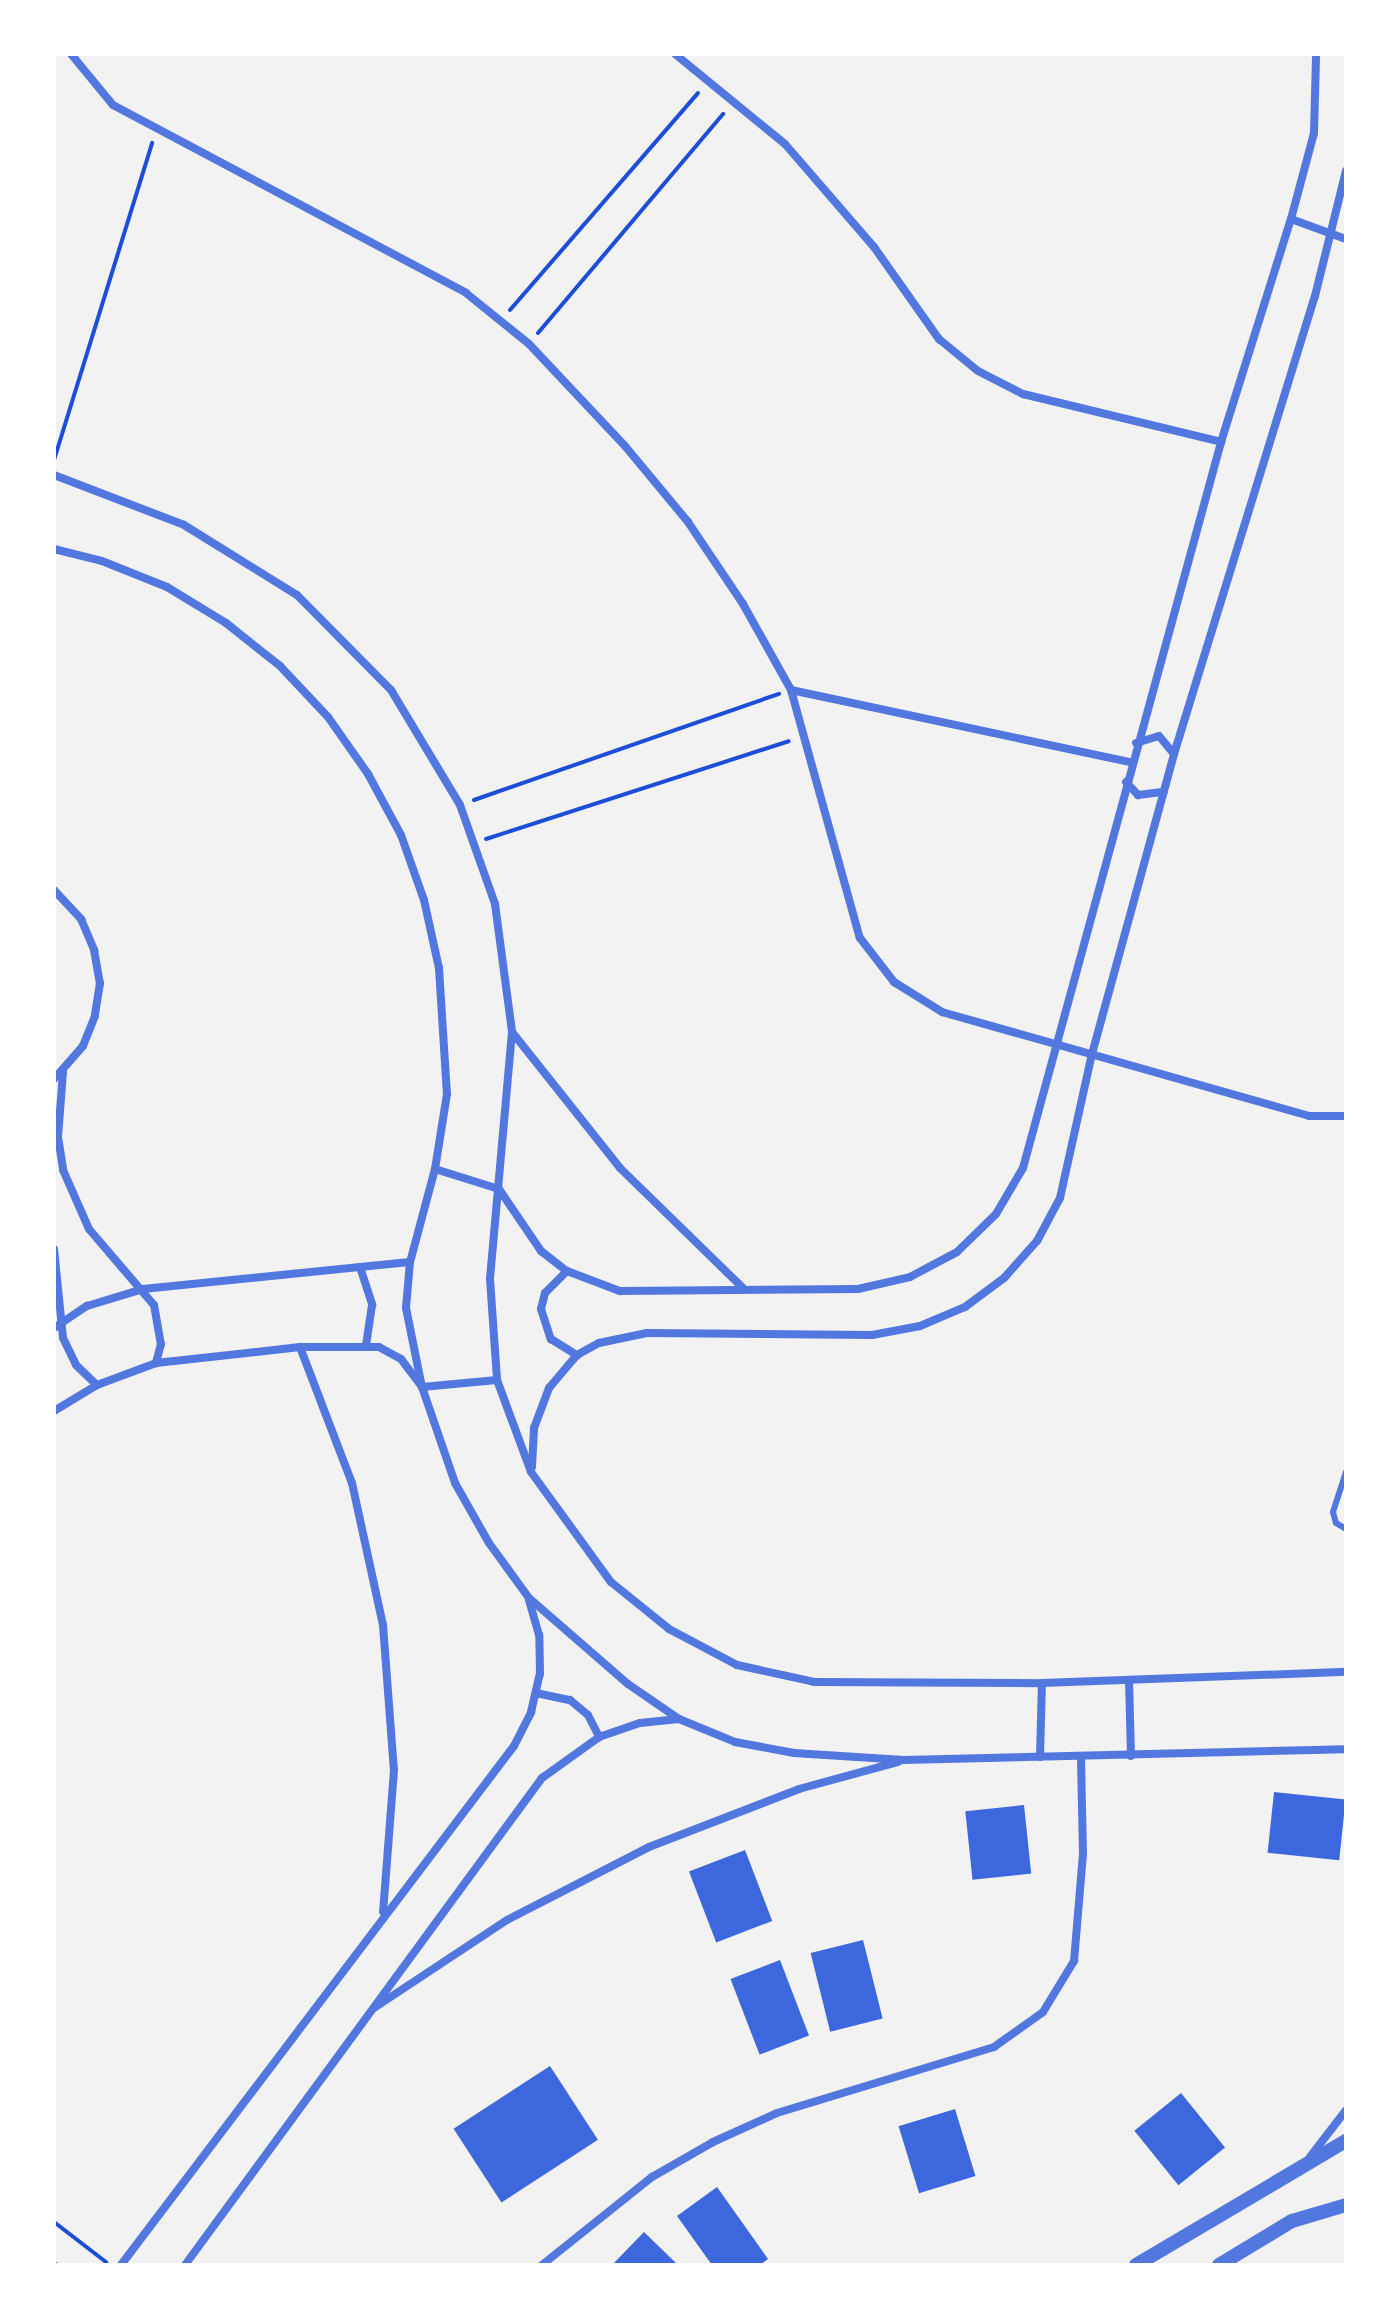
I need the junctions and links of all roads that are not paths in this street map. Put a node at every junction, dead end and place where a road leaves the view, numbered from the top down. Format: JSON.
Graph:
{"nodes":[{"id":1,"x":71,"y":54,"type":"edge"},
{"id":2,"x":675,"y":54,"type":"edge"},
{"id":3,"x":1316,"y":54,"type":"edge"},
{"id":4,"x":1346,"y":171,"type":"edge"},
{"id":5,"x":1291,"y":219,"type":"junction"},
{"id":6,"x":1333,"y":234,"type":"junction"},
{"id":7,"x":1346,"y":239,"type":"edge"},
{"id":8,"x":1221,"y":442,"type":"junction"},
{"id":9,"x":54,"y":475,"type":"edge"},
{"id":10,"x":54,"y":549,"type":"edge"},
{"id":11,"x":791,"y":690,"type":"junction"},
{"id":12,"x":1136,"y":743,"type":"junction"},
{"id":13,"x":1174,"y":754,"type":"junction"},
{"id":14,"x":1131,"y":762,"type":"junction"},
{"id":15,"x":1126,"y":782,"type":"junction"},
{"id":16,"x":1164,"y":792,"type":"junction"},
{"id":17,"x":54,"y":890,"type":"edge"},
{"id":18,"x":512,"y":1032,"type":"junction"},
{"id":19,"x":1053,"y":1045,"type":"junction"},
{"id":20,"x":1092,"y":1054,"type":"junction"},
{"id":21,"x":63,"y":1072,"type":"junction"},
{"id":22,"x":54,"y":1079,"type":"edge"},
{"id":23,"x":1346,"y":1116,"type":"edge"},
{"id":24,"x":435,"y":1169,"type":"junction"},
{"id":25,"x":499,"y":1189,"type":"junction"},
{"id":26,"x":54,"y":1249,"type":"edge"},
{"id":27,"x":410,"y":1262,"type":"junction"},
{"id":28,"x":360,"y":1267,"type":"junction"},
{"id":29,"x":567,"y":1271,"type":"junction"},
{"id":30,"x":143,"y":1289,"type":"junction"},
{"id":31,"x":744,"y":1289,"type":"junction"},
{"id":32,"x":57,"y":1326,"type":"edge"},
{"id":33,"x":366,"y":1345,"type":"junction"},
{"id":34,"x":300,"y":1347,"type":"junction"},
{"id":35,"x":577,"y":1355,"type":"junction"},
{"id":36,"x":156,"y":1363,"type":"junction"},
{"id":37,"x":497,"y":1380,"type":"junction"},
{"id":38,"x":97,"y":1385,"type":"junction"},
{"id":39,"x":422,"y":1387,"type":"junction"},
{"id":40,"x":54,"y":1411,"type":"edge"},
{"id":41,"x":531,"y":1472,"type":"junction"},
{"id":42,"x":1346,"y":1472,"type":"edge"},
{"id":43,"x":1346,"y":1529,"type":"edge"},
{"id":44,"x":529,"y":1598,"type":"junction"},
{"id":45,"x":1346,"y":1672,"type":"edge"},
{"id":46,"x":1129,"y":1680,"type":"junction"},
{"id":47,"x":1042,"y":1683,"type":"junction"},
{"id":48,"x":536,"y":1693,"type":"junction"},
{"id":49,"x":679,"y":1719,"type":"junction"},
{"id":50,"x":599,"y":1737,"type":"junction"},
{"id":51,"x":1345,"y":1750,"type":"edge"},
{"id":52,"x":1131,"y":1756,"type":"junction"},
{"id":53,"x":1040,"y":1757,"type":"junction"},
{"id":54,"x":1081,"y":1758,"type":"junction"},
{"id":55,"x":904,"y":1760,"type":"junction"},
{"id":56,"x":383,"y":1915,"type":"junction"},
{"id":57,"x":367,"y":2013,"type":"junction"},
{"id":58,"x":1346,"y":2110,"type":"edge"},
{"id":59,"x":1346,"y":2141,"type":"edge"},
{"id":60,"x":1302,"y":2167,"type":"junction"},
{"id":61,"x":1346,"y":2205,"type":"edge"},
{"id":62,"x":121,"y":2265,"type":"edge"},
{"id":63,"x":185,"y":2265,"type":"edge"},
{"id":64,"x":542,"y":2265,"type":"edge"},
{"id":65,"x":1136,"y":2265,"type":"edge"},
{"id":66,"x":1219,"y":2265,"type":"edge"}],
"edges":[{"from":1,"to":11,"type":"street"},
{"from":2,"to":8,"type":"street"},
{"from":3,"to":5,"type":"street"},
{"from":4,"to":6,"type":"street"},
{"from":5,"to":6,"type":"street"},
{"from":5,"to":8,"type":"street"},
{"from":6,"to":7,"type":"street"},
{"from":6,"to":13,"type":"street"},
{"from":8,"to":12,"type":"street"},
{"from":9,"to":18,"type":"street"},
{"from":10,"to":24,"type":"street"},
{"from":11,"to":14,"type":"street"},
{"from":11,"to":19,"type":"street"},
{"from":12,"to":13,"type":"street"},
{"from":12,"to":14,"type":"street"},
{"from":13,"to":16,"type":"street"},
{"from":14,"to":15,"type":"street"},
{"from":15,"to":16,"type":"street"},
{"from":15,"to":19,"type":"street"},
{"from":16,"to":20,"type":"street"},
{"from":17,"to":21,"type":"street"},
{"from":18,"to":25,"type":"street"},
{"from":18,"to":31,"type":"street"},
{"from":19,"to":20,"type":"street"},
{"from":19,"to":31,"type":"street"},
{"from":20,"to":23,"type":"street"},
{"from":20,"to":35,"type":"street"},
{"from":21,"to":22,"type":"street"},
{"from":21,"to":30,"type":"street"},
{"from":24,"to":25,"type":"street"},
{"from":24,"to":27,"type":"street"},
{"from":25,"to":29,"type":"street"},
{"from":25,"to":37,"type":"street"},
{"from":26,"to":32,"type":"street"},
{"from":27,"to":28,"type":"street"},
{"from":27,"to":39,"type":"street"},
{"from":28,"to":30,"type":"street"},
{"from":28,"to":33,"type":"street"},
{"from":29,"to":31,"type":"street"},
{"from":29,"to":35,"type":"street"},
{"from":30,"to":32,"type":"street"},
{"from":30,"to":36,"type":"street"},
{"from":32,"to":38,"type":"street"},
{"from":33,"to":34,"type":"street"},
{"from":33,"to":39,"type":"street"},
{"from":34,"to":36,"type":"street"},
{"from":34,"to":56,"type":"street"},
{"from":35,"to":41,"type":"street"},
{"from":36,"to":38,"type":"street"},
{"from":37,"to":39,"type":"street"},
{"from":37,"to":41,"type":"street"},
{"from":38,"to":40,"type":"street"},
{"from":39,"to":44,"type":"street"},
{"from":41,"to":47,"type":"street"},
{"from":42,"to":43,"type":"lane"},
{"from":44,"to":48,"type":"street"},
{"from":44,"to":49,"type":"street"},
{"from":45,"to":46,"type":"street"},
{"from":46,"to":47,"type":"street"},
{"from":46,"to":52,"type":"street"},
{"from":47,"to":53,"type":"street"},
{"from":48,"to":50,"type":"street"},
{"from":48,"to":56,"type":"street"},
{"from":49,"to":50,"type":"street"},
{"from":49,"to":55,"type":"street"},
{"from":50,"to":57,"type":"street"},
{"from":51,"to":52,"type":"street"},
{"from":52,"to":54,"type":"street"},
{"from":53,"to":54,"type":"street"},
{"from":53,"to":55,"type":"street"},
{"from":54,"to":64,"type":"street"},
{"from":55,"to":57,"type":"street"},
{"from":56,"to":62,"type":"street"},
{"from":57,"to":63,"type":"street"},
{"from":58,"to":60,"type":"street"},
{"from":59,"to":60,"type":"street"},
{"from":60,"to":65,"type":"street"},
{"from":61,"to":66,"type":"street"}]}
